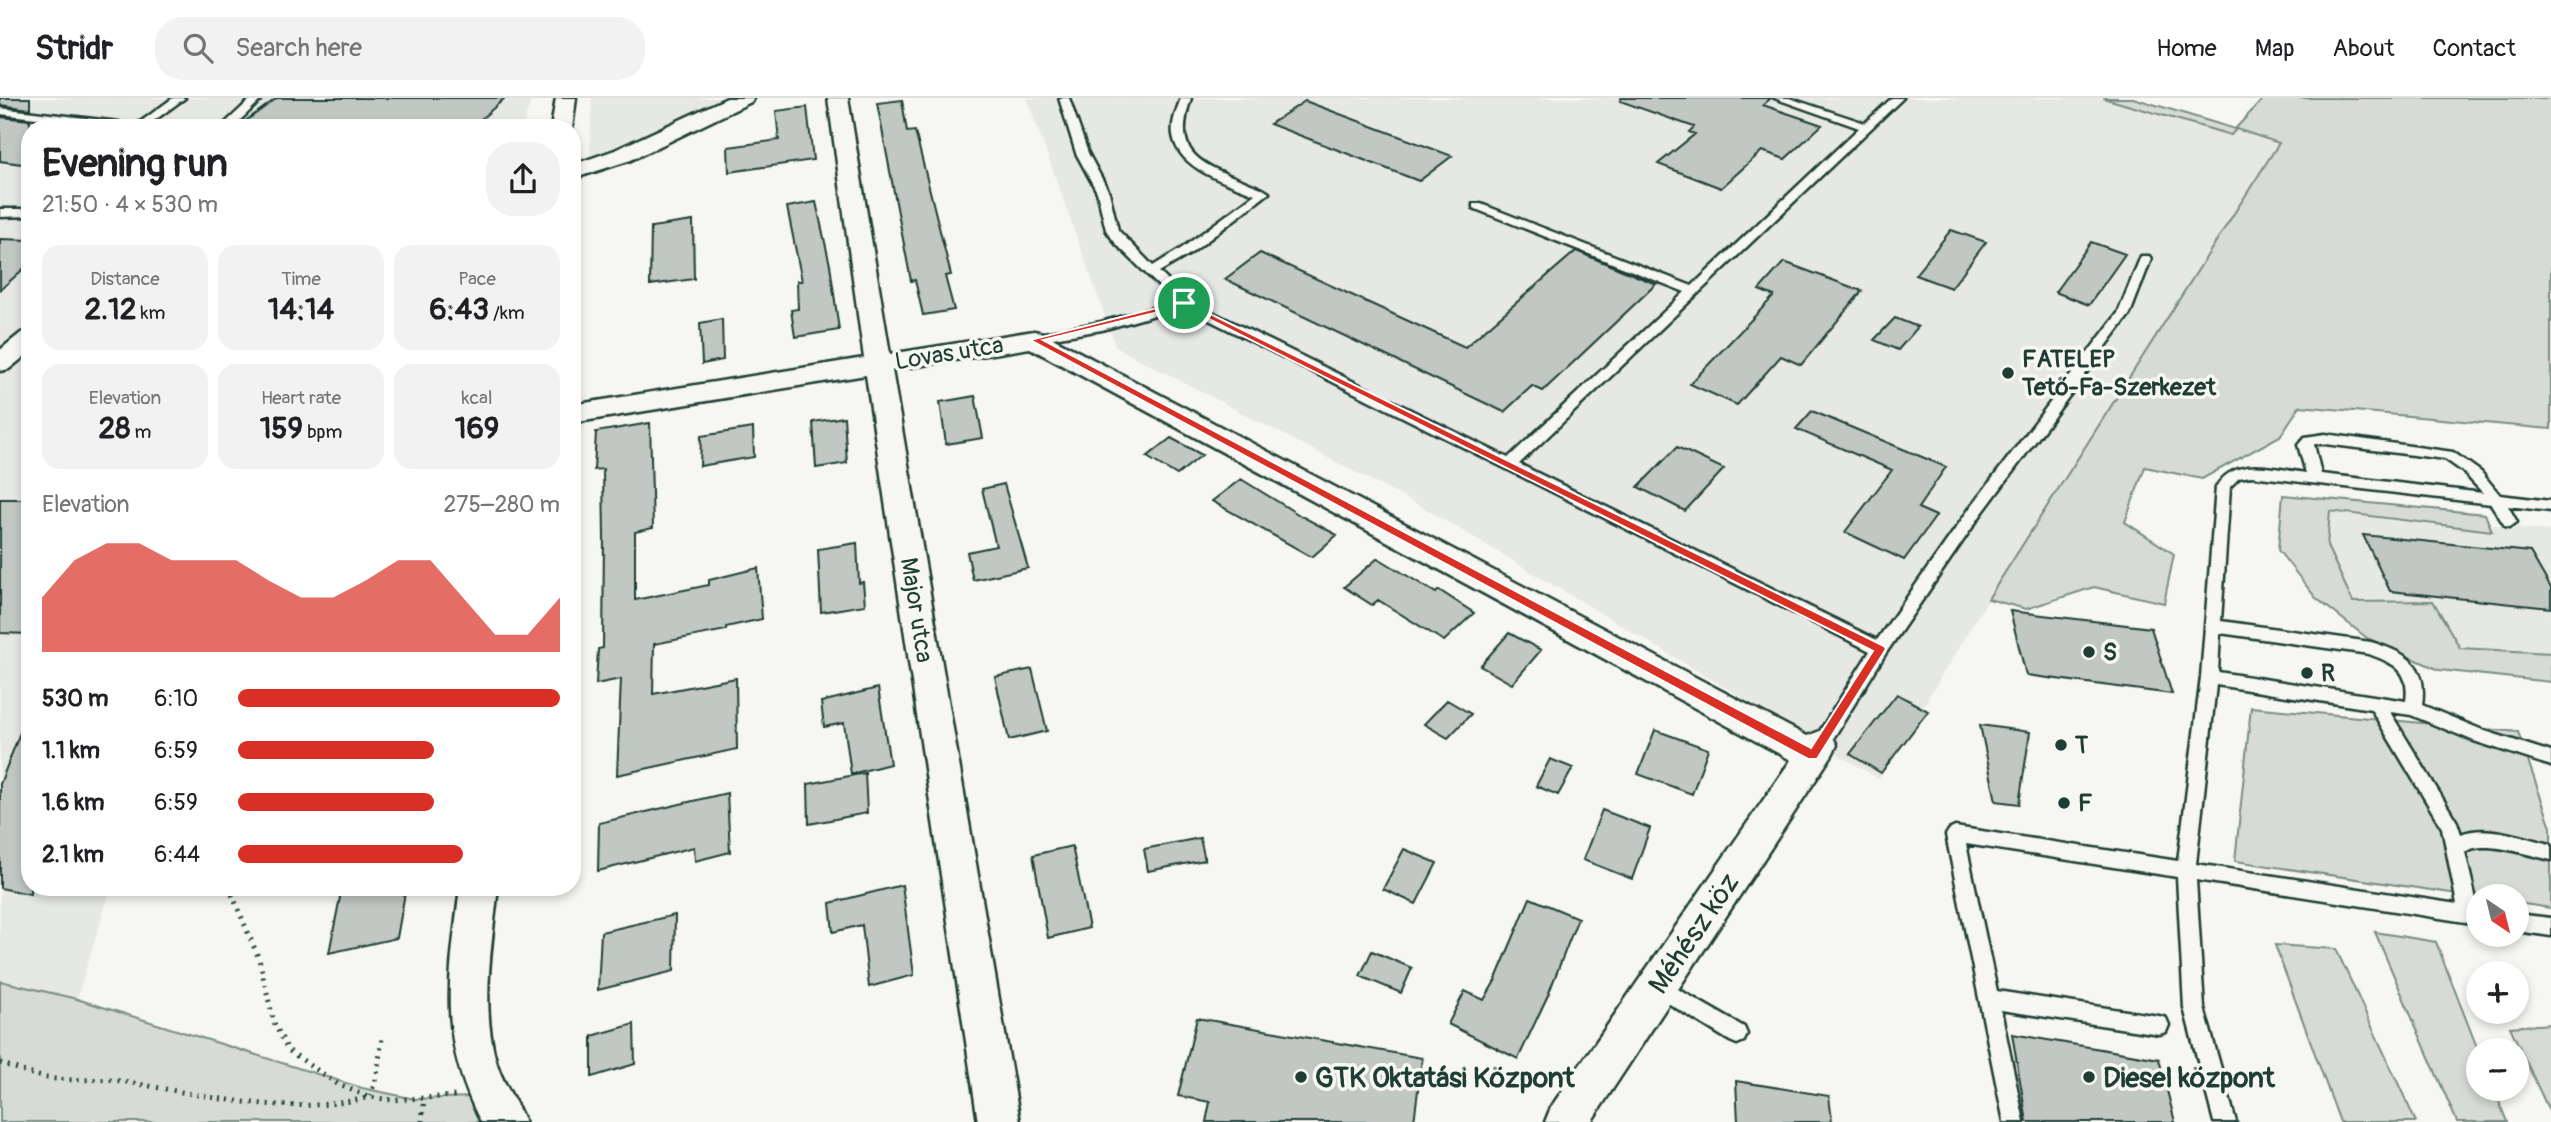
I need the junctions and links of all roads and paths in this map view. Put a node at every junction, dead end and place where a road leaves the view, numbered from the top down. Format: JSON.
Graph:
{"nodes":[{"id":1,"x":180,"y":98,"type":"edge"},
{"id":2,"x":258,"y":98,"type":"edge"},
{"id":3,"x":566,"y":98,"type":"edge"},
{"id":4,"x":744,"y":98,"type":"edge"},
{"id":5,"x":838,"y":98,"type":"edge"},
{"id":6,"x":1064,"y":98,"type":"edge"},
{"id":7,"x":1186,"y":98,"type":"edge"},
{"id":8,"x":1779,"y":98,"type":"edge"},
{"id":9,"x":1898,"y":98,"type":"edge"},
{"id":10,"x":0,"y":111,"type":"edge"},
{"id":11,"x":68,"y":119,"type":"edge"},
{"id":12,"x":150,"y":119,"type":"edge"},
{"id":13,"x":235,"y":119,"type":"edge"},
{"id":14,"x":563,"y":119,"type":"edge"},
{"id":15,"x":1866,"y":127,"type":"junction"},
{"id":16,"x":581,"y":169,"type":"edge"},
{"id":17,"x":1477,"y":206,"type":"dead end"},
{"id":18,"x":21,"y":212,"type":"edge"},
{"id":19,"x":0,"y":213,"type":"edge"},
{"id":20,"x":2146,"y":259,"type":"dead end"},
{"id":21,"x":1151,"y":272,"type":"junction"},
{"id":22,"x":1693,"y":291,"type":"junction"},
{"id":23,"x":1184,"y":303,"type":"junction"},
{"id":24,"x":1034,"y":340,"type":"junction"},
{"id":25,"x":21,"y":348,"type":"edge"},
{"id":26,"x":0,"y":363,"type":"edge"},
{"id":27,"x":878,"y":364,"type":"junction"},
{"id":28,"x":581,"y":413,"type":"edge"},
{"id":29,"x":1509,"y":465,"type":"junction"},
{"id":30,"x":2315,"y":478,"type":"junction"},
{"id":31,"x":2496,"y":500,"type":"junction"},
{"id":32,"x":2551,"y":506,"type":"edge"},
{"id":33,"x":2510,"y":522,"type":"dead end"},
{"id":34,"x":2213,"y":626,"type":"junction"},
{"id":35,"x":1880,"y":649,"type":"junction"},
{"id":36,"x":2209,"y":677,"type":"junction"},
{"id":37,"x":2377,"y":705,"type":"junction"},
{"id":38,"x":2413,"y":709,"type":"junction"},
{"id":39,"x":1816,"y":750,"type":"junction"},
{"id":40,"x":2551,"y":759,"type":"edge"},
{"id":41,"x":2455,"y":849,"type":"junction"},
{"id":42,"x":2551,"y":852,"type":"edge"},
{"id":43,"x":2186,"y":870,"type":"junction"},
{"id":44,"x":2466,"y":889,"type":"edge"},
{"id":45,"x":233,"y":896,"type":"edge"},
{"id":46,"x":478,"y":896,"type":"edge"},
{"id":47,"x":2466,"y":914,"type":"edge"},
{"id":48,"x":2529,"y":924,"type":"edge"},
{"id":49,"x":2551,"y":927,"type":"edge"},
{"id":50,"x":1657,"y":986,"type":"junction"},
{"id":51,"x":1988,"y":999,"type":"junction"},
{"id":52,"x":2159,"y":1025,"type":"dead end"},
{"id":53,"x":1737,"y":1034,"type":"dead end"},
{"id":54,"x":382,"y":1038,"type":"dead end"},
{"id":55,"x":0,"y":1063,"type":"edge"},
{"id":56,"x":370,"y":1097,"type":"junction"},
{"id":57,"x":424,"y":1099,"type":"junction"},
{"id":58,"x":496,"y":1106,"type":"edge"},
{"id":59,"x":327,"y":1112,"type":"dead end"},
{"id":60,"x":316,"y":1114,"type":"dead end"},
{"id":61,"x":422,"y":1122,"type":"edge"},
{"id":62,"x":999,"y":1122,"type":"edge"},
{"id":63,"x":1566,"y":1122,"type":"edge"},
{"id":64,"x":2014,"y":1122,"type":"edge"},
{"id":65,"x":2225,"y":1122,"type":"edge"}],
"edges":[{"from":1,"to":12,"type":"lane"},
{"from":2,"to":13,"type":"lane"},
{"from":3,"to":14,"type":"street"},
{"from":4,"to":16,"type":"street"},
{"from":5,"to":27,"type":"street","name":"Major utca"},
{"from":6,"to":21,"type":"lane"},
{"from":7,"to":21,"type":"lane"},
{"from":8,"to":15,"type":"lane"},
{"from":9,"to":15,"type":"lane"},
{"from":10,"to":11,"type":"lane"},
{"from":15,"to":22,"type":"lane"},
{"from":17,"to":22,"type":"lane"},
{"from":18,"to":19,"type":"lane"},
{"from":20,"to":35,"type":"lane"},
{"from":21,"to":23,"type":"lane"},
{"from":22,"to":29,"type":"lane"},
{"from":23,"to":24,"type":"lane"},
{"from":23,"to":29,"type":"lane"},
{"from":24,"to":27,"type":"street","name":"Lovas utca"},
{"from":24,"to":39,"type":"street","name":"Lovas utca"},
{"from":25,"to":26,"type":"street"},
{"from":27,"to":28,"type":"street","name":"Lovas utca"},
{"from":27,"to":62,"type":"street","name":"Major utca"},
{"from":29,"to":35,"type":"lane"},
{"from":30,"to":31,"type":"lane"},
{"from":30,"to":31,"type":"lane"},
{"from":30,"to":34,"type":"lane"},
{"from":31,"to":32,"type":"lane"},
{"from":31,"to":33,"type":"lane"},
{"from":34,"to":36,"type":"lane"},
{"from":34,"to":38,"type":"lane"},
{"from":35,"to":39,"type":"lane"},
{"from":36,"to":37,"type":"lane"},
{"from":36,"to":43,"type":"lane"},
{"from":37,"to":38,"type":"lane"},
{"from":37,"to":41,"type":"lane"},
{"from":38,"to":40,"type":"lane"},
{"from":39,"to":50,"type":"street","name":"Méhész köz"},
{"from":41,"to":42,"type":"lane"},
{"from":41,"to":44,"type":"lane"},
{"from":43,"to":47,"type":"lane"},
{"from":43,"to":51,"type":"lane"},
{"from":43,"to":65,"type":"lane"},
{"from":45,"to":56,"type":"path"},
{"from":46,"to":58,"type":"street"},
{"from":48,"to":49,"type":"lane"},
{"from":50,"to":53,"type":"lane"},
{"from":50,"to":63,"type":"street","name":"Méhész köz"},
{"from":51,"to":52,"type":"lane"},
{"from":51,"to":64,"type":"lane"},
{"from":54,"to":56,"type":"path"},
{"from":55,"to":60,"type":"path"},
{"from":56,"to":57,"type":"path"},
{"from":56,"to":59,"type":"path"},
{"from":57,"to":58,"type":"path"},
{"from":57,"to":61,"type":"path"}]}
